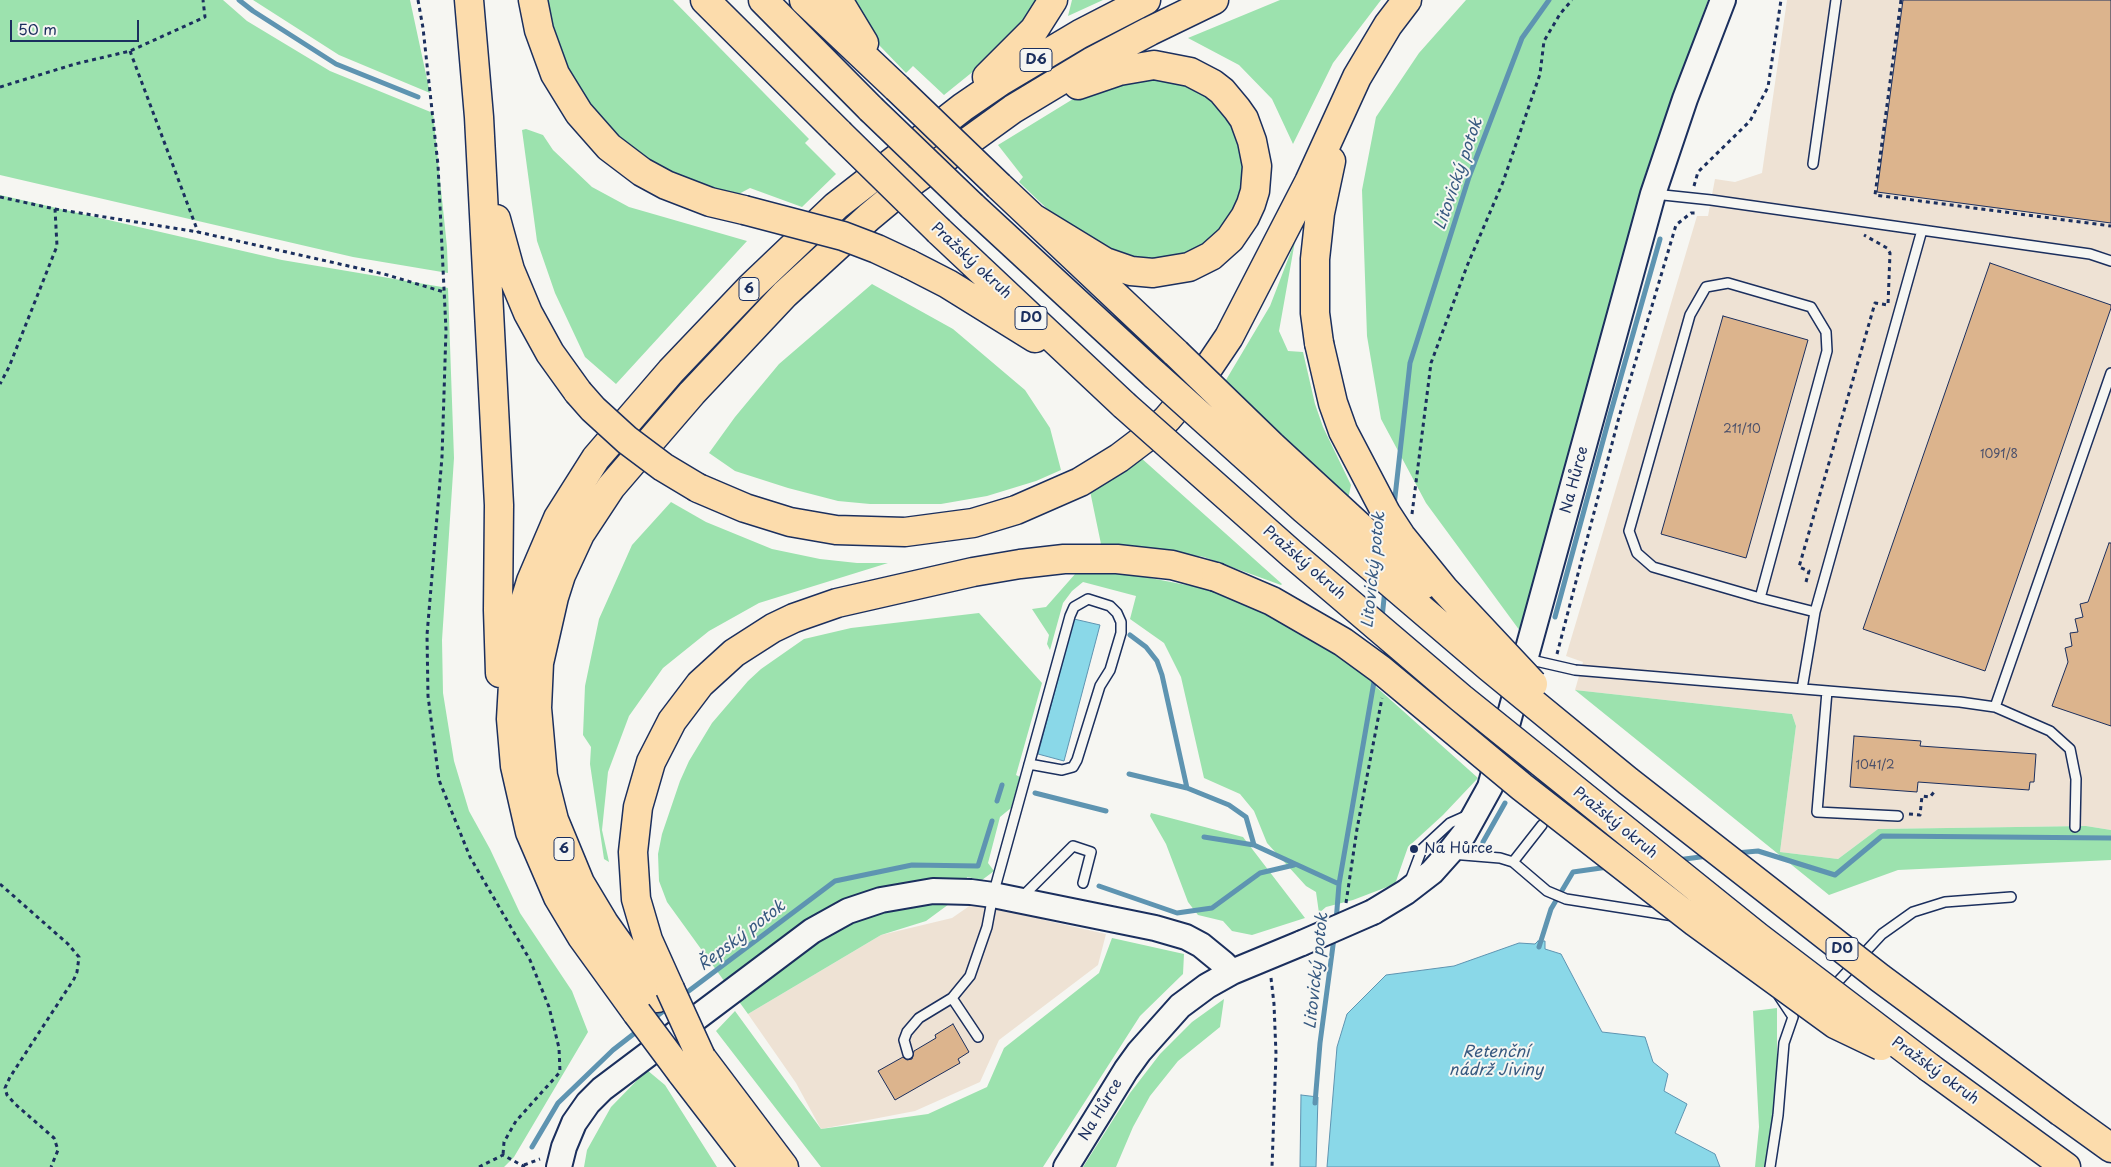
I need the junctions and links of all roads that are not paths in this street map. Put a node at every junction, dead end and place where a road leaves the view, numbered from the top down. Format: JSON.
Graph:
{"nodes":[{"id":1,"x":469,"y":0,"type":"edge"},
{"id":2,"x":533,"y":0,"type":"edge"},
{"id":3,"x":705,"y":0,"type":"edge"},
{"id":4,"x":763,"y":0,"type":"edge"},
{"id":5,"x":804,"y":0,"type":"edge"},
{"id":6,"x":838,"y":0,"type":"edge"},
{"id":7,"x":1053,"y":0,"type":"edge"},
{"id":8,"x":1146,"y":0,"type":"edge"},
{"id":9,"x":1214,"y":0,"type":"edge"},
{"id":10,"x":1407,"y":0,"type":"edge"},
{"id":11,"x":1723,"y":0,"type":"edge"},
{"id":12,"x":1836,"y":0,"type":"edge"},
{"id":13,"x":897,"y":88,"type":"junction"},
{"id":14,"x":1344,"y":104,"type":"junction"},
{"id":15,"x":1013,"y":109,"type":"junction"},
{"id":16,"x":479,"y":117,"type":"junction"},
{"id":17,"x":933,"y":130,"type":"junction"},
{"id":18,"x":1813,"y":164,"type":"dead end"},
{"id":19,"x":1653,"y":194,"type":"junction"},
{"id":20,"x":1033,"y":218,"type":"junction"},
{"id":21,"x":1922,"y":230,"type":"junction"},
{"id":22,"x":2111,"y":261,"type":"edge"},
{"id":23,"x":1085,"y":368,"type":"junction"},
{"id":24,"x":2111,"y":373,"type":"edge"},
{"id":25,"x":1760,"y":598,"type":"junction"},
{"id":26,"x":1815,"y":612,"type":"junction"},
{"id":27,"x":1514,"y":655,"type":"junction"},
{"id":28,"x":1802,"y":689,"type":"junction"},
{"id":29,"x":1828,"y":691,"type":"junction"},
{"id":30,"x":1995,"y":708,"type":"junction"},
{"id":31,"x":1029,"y":764,"type":"junction"},
{"id":32,"x":515,"y":766,"type":"junction"},
{"id":33,"x":1628,"y":781,"type":"junction"},
{"id":34,"x":1478,"y":811,"type":"junction"},
{"id":35,"x":1898,"y":816,"type":"dead end"},
{"id":36,"x":1542,"y":825,"type":"dead end"},
{"id":37,"x":2075,"y":827,"type":"dead end"},
{"id":38,"x":1449,"y":853,"type":"junction"},
{"id":39,"x":1513,"y":862,"type":"junction"},
{"id":40,"x":1083,"y":883,"type":"dead end"},
{"id":41,"x":1406,"y":892,"type":"junction"},
{"id":42,"x":993,"y":894,"type":"junction"},
{"id":43,"x":2011,"y":897,"type":"dead end"},
{"id":44,"x":1019,"y":900,"type":"junction"},
{"id":45,"x":1232,"y":972,"type":"junction"},
{"id":46,"x":952,"y":998,"type":"junction"},
{"id":47,"x":654,"y":1000,"type":"junction"},
{"id":48,"x":1793,"y":1017,"type":"junction"},
{"id":49,"x":978,"y":1037,"type":"dead end"},
{"id":50,"x":908,"y":1054,"type":"dead end"},
{"id":51,"x":691,"y":1064,"type":"junction"},
{"id":52,"x":1930,"y":1068,"type":"junction"},
{"id":53,"x":2111,"y":1148,"type":"edge"},
{"id":54,"x":748,"y":1162,"type":"edge"},
{"id":55,"x":560,"y":1167,"type":"edge"},
{"id":56,"x":784,"y":1167,"type":"edge"},
{"id":57,"x":1066,"y":1167,"type":"edge"},
{"id":58,"x":1770,"y":1167,"type":"edge"},
{"id":59,"x":2066,"y":1167,"type":"edge"}],
"edges":[{"from":1,"to":16,"type":"highway"},
{"from":2,"to":23,"type":"highway","bridge":true},
{"from":3,"to":23,"type":"highway","name":"Pražský okruh","number":"D0","bridge":true},
{"from":4,"to":33,"type":"highway","number":"D0","bridge":true},
{"from":5,"to":13,"type":"highway"},
{"from":6,"to":13,"type":"highway"},
{"from":7,"to":17,"type":"highway"},
{"from":8,"to":17,"type":"highway","number":"D6"},
{"from":9,"to":15,"type":"highway","number":"D6"},
{"from":10,"to":14,"type":"highway"},
{"from":11,"to":19,"type":"main road","name":"Na Hůrce"},
{"from":12,"to":18,"type":"lane"},
{"from":13,"to":20,"type":"highway","bridge":true},
{"from":14,"to":16,"type":"highway","bridge":true},
{"from":14,"to":27,"type":"highway","bridge":true},
{"from":15,"to":20,"type":"highway"},
{"from":15,"to":47,"type":"highway","number":"6"},
{"from":16,"to":32,"type":"highway"},
{"from":17,"to":32,"type":"highway","number":"6"},
{"from":19,"to":21,"type":"lane"},
{"from":19,"to":27,"type":"main road","name":"Na Hůrce"},
{"from":20,"to":27,"type":"highway","bridge":true},
{"from":21,"to":22,"type":"lane"},
{"from":21,"to":26,"type":"lane"},
{"from":23,"to":52,"type":"highway","name":"Pražský okruh","number":"D0","bridge":true},
{"from":24,"to":30,"type":"lane"},
{"from":25,"to":25,"type":"lane"},
{"from":25,"to":26,"type":"lane"},
{"from":26,"to":28,"type":"lane"},
{"from":27,"to":28,"type":"lane"},
{"from":27,"to":33,"type":"highway","bridge":true},
{"from":27,"to":34,"type":"main road","name":"Na Hůrce"},
{"from":28,"to":29,"type":"lane"},
{"from":29,"to":30,"type":"lane"},
{"from":29,"to":35,"type":"lane"},
{"from":30,"to":37,"type":"lane"},
{"from":31,"to":31,"type":"lane"},
{"from":31,"to":42,"type":"lane"},
{"from":32,"to":47,"type":"highway","number":"6"},
{"from":33,"to":53,"type":"highway","number":"D0","bridge":true},
{"from":34,"to":38,"type":"main road","name":"Na Hůrce"},
{"from":34,"to":41,"type":"lane"},
{"from":36,"to":39,"type":"lane"},
{"from":38,"to":39,"type":"lane"},
{"from":38,"to":41,"type":"main road","name":"Na Hůrce"},
{"from":39,"to":48,"type":"lane"},
{"from":40,"to":44,"type":"lane"},
{"from":41,"to":45,"type":"main road","name":"Na Hůrce","bridge":true},
{"from":42,"to":44,"type":"main road"},
{"from":42,"to":46,"type":"lane"},
{"from":42,"to":55,"type":"main road"},
{"from":43,"to":48,"type":"lane"},
{"from":44,"to":45,"type":"main road"},
{"from":45,"to":57,"type":"main road","name":"Na Hůrce"},
{"from":46,"to":49,"type":"lane"},
{"from":46,"to":50,"type":"lane"},
{"from":47,"to":51,"type":"highway","number":"6","bridge":true},
{"from":47,"to":51,"type":"highway","bridge":true},
{"from":47,"to":52,"type":"highway","bridge":true},
{"from":48,"to":58,"type":"lane"},
{"from":51,"to":54,"type":"highway","number":"6"},
{"from":51,"to":56,"type":"highway","number":"6"},
{"from":52,"to":59,"type":"highway","name":"Pražský okruh","number":"D0"}]}
